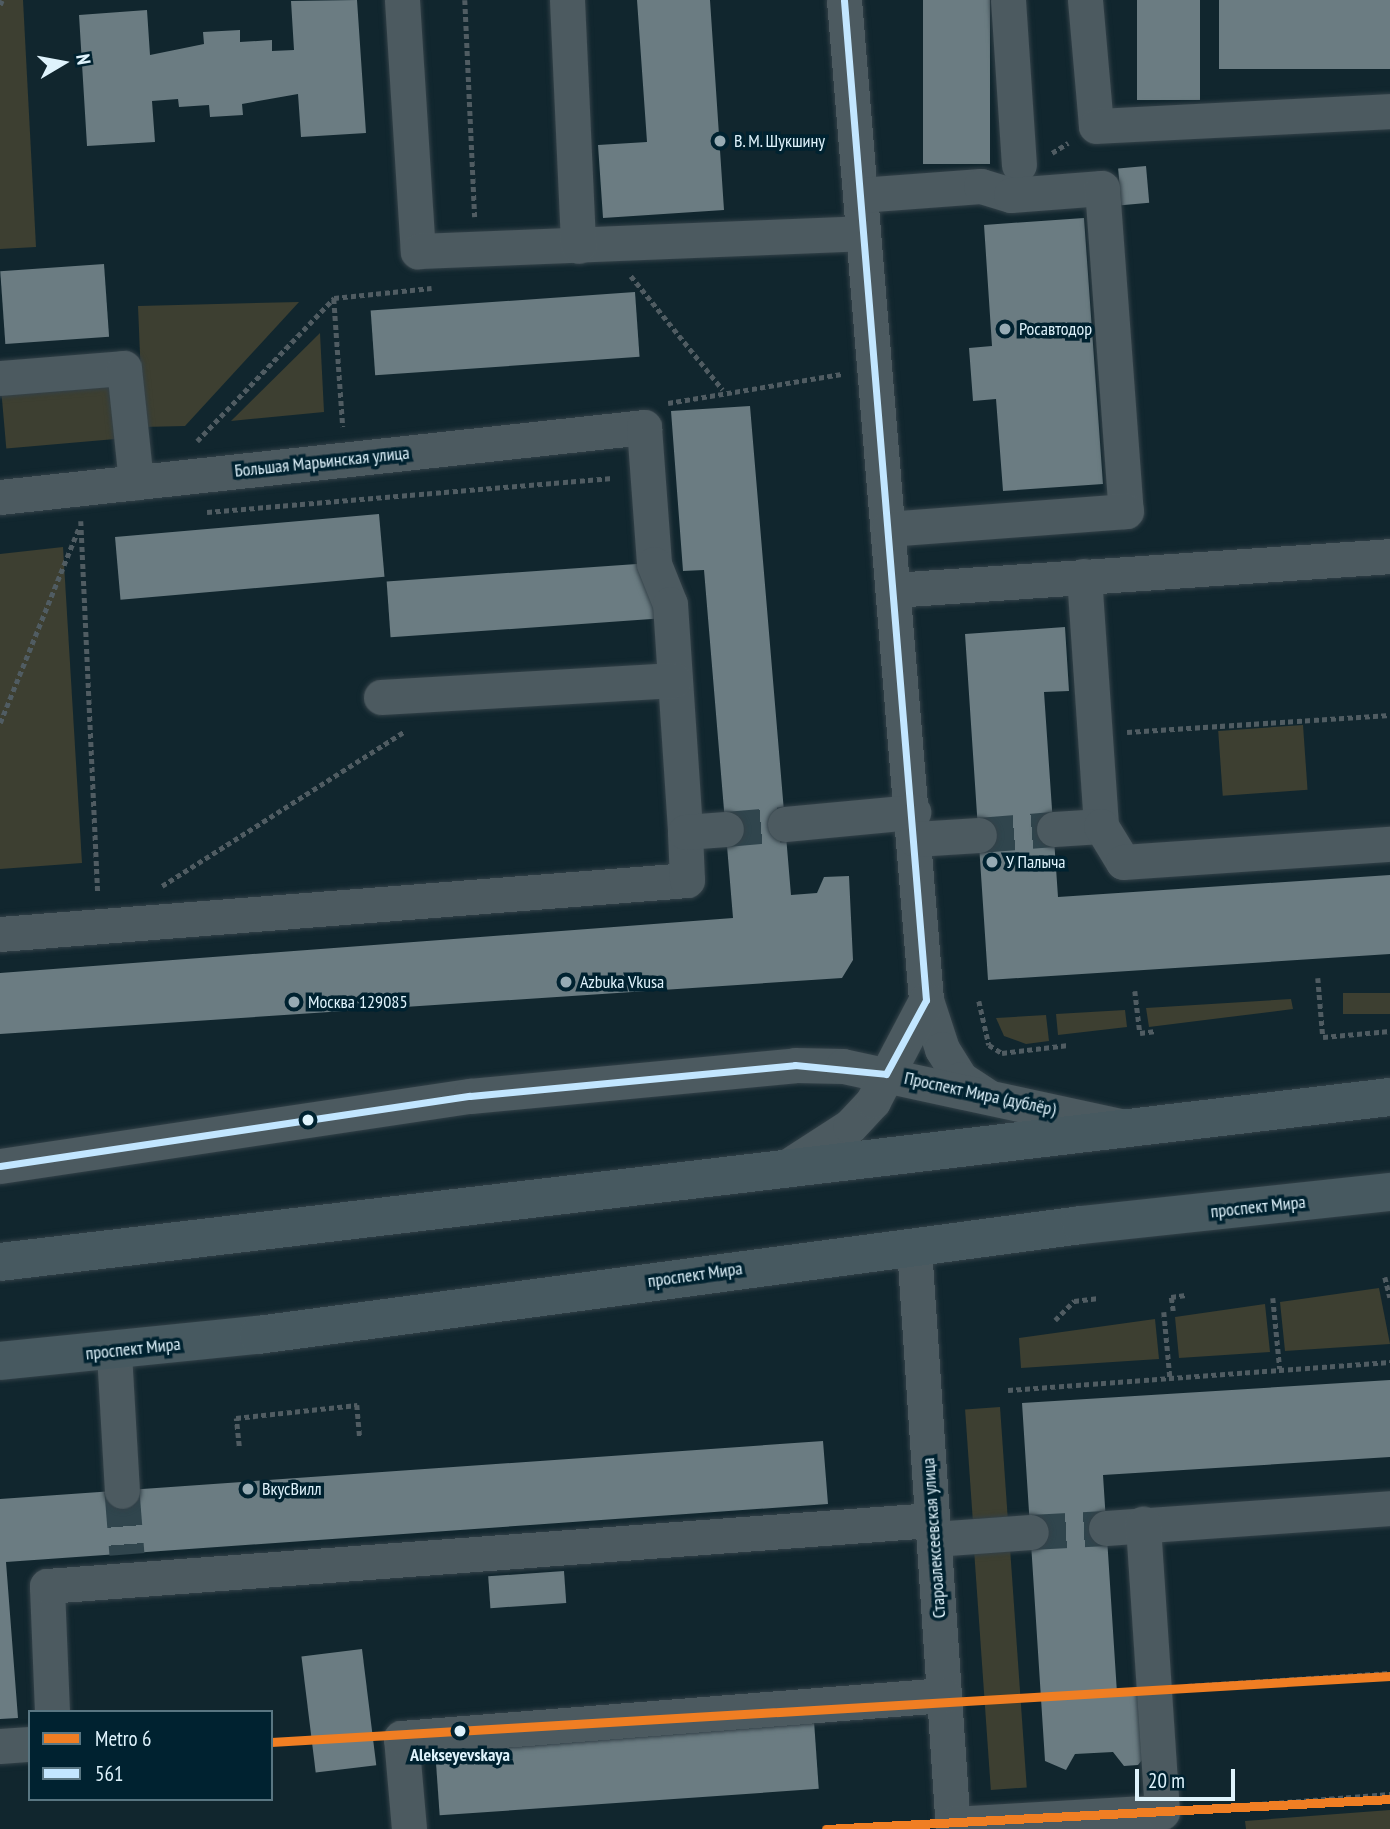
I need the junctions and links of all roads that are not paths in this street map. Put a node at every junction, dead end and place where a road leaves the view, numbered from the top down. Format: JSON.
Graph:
{"nodes":[{"id":1,"x":402,"y":0,"type":"edge"},
{"id":2,"x":567,"y":0,"type":"edge"},
{"id":3,"x":844,"y":0,"type":"edge"},
{"id":4,"x":1008,"y":0,"type":"edge"},
{"id":5,"x":1085,"y":0,"type":"edge"},
{"id":6,"x":1390,"y":111,"type":"edge"},
{"id":7,"x":1019,"y":164,"type":"dead end"},
{"id":8,"x":860,"y":195,"type":"junction"},
{"id":9,"x":863,"y":233,"type":"junction"},
{"id":10,"x":592,"y":246,"type":"junction"},
{"id":11,"x":0,"y":378,"type":"edge"},
{"id":12,"x":148,"y":481,"type":"junction"},
{"id":13,"x":0,"y":497,"type":"edge"},
{"id":14,"x":888,"y":529,"type":"junction"},
{"id":15,"x":1390,"y":556,"type":"edge"},
{"id":16,"x":1084,"y":576,"type":"junction"},
{"id":17,"x":893,"y":590,"type":"junction"},
{"id":18,"x":675,"y":680,"type":"junction"},
{"id":19,"x":381,"y":697,"type":"dead end"},
{"id":20,"x":785,"y":824,"type":"tunnel mouth"},
{"id":21,"x":914,"y":826,"type":"junction"},
{"id":22,"x":1101,"y":826,"type":"junction"},
{"id":23,"x":726,"y":829,"type":"tunnel mouth"},
{"id":24,"x":1054,"y":829,"type":"tunnel mouth"},
{"id":25,"x":685,"y":832,"type":"junction"},
{"id":26,"x":979,"y":835,"type":"tunnel mouth"},
{"id":27,"x":1390,"y":844,"type":"edge"},
{"id":28,"x":0,"y":934,"type":"edge"},
{"id":29,"x":926,"y":1000,"type":"junction"},
{"id":30,"x":886,"y":1074,"type":"junction"},
{"id":31,"x":988,"y":1096,"type":"junction"},
{"id":32,"x":1390,"y":1097,"type":"edge"},
{"id":33,"x":1126,"y":1127,"type":"junction"},
{"id":34,"x":0,"y":1166,"type":"edge"},
{"id":35,"x":785,"y":1168,"type":"junction"},
{"id":36,"x":1390,"y":1192,"type":"edge"},
{"id":37,"x":914,"y":1247,"type":"junction"},
{"id":38,"x":0,"y":1262,"type":"edge"},
{"id":39,"x":114,"y":1353,"type":"junction"},
{"id":40,"x":0,"y":1361,"type":"edge"},
{"id":41,"x":121,"y":1491,"type":"tunnel mouth"},
{"id":42,"x":1390,"y":1508,"type":"edge"},
{"id":43,"x":1143,"y":1524,"type":"junction"},
{"id":44,"x":1106,"y":1528,"type":"tunnel mouth"},
{"id":45,"x":933,"y":1529,"type":"junction"},
{"id":46,"x":1031,"y":1532,"type":"tunnel mouth"},
{"id":47,"x":944,"y":1695,"type":"junction"},
{"id":48,"x":52,"y":1710,"type":"edge"},
{"id":49,"x":28,"y":1744,"type":"edge"},
{"id":50,"x":0,"y":1746,"type":"edge"},
{"id":51,"x":1163,"y":1821,"type":"edge"},
{"id":52,"x":953,"y":1826,"type":"edge"},
{"id":53,"x":410,"y":1829,"type":"edge"}],
"edges":[{"from":1,"to":10,"type":"street"},
{"from":2,"to":10,"type":"street"},
{"from":3,"to":8,"type":"street"},
{"from":4,"to":7,"type":"street"},
{"from":5,"to":6,"type":"street"},
{"from":8,"to":9,"type":"street"},
{"from":8,"to":14,"type":"street"},
{"from":9,"to":10,"type":"street"},
{"from":9,"to":14,"type":"street"},
{"from":11,"to":12,"type":"street"},
{"from":12,"to":13,"type":"street","name":"Большая Марьинская улица"},
{"from":12,"to":18,"type":"street","name":"Большая Марьинская улица"},
{"from":14,"to":17,"type":"street"},
{"from":15,"to":16,"type":"street"},
{"from":16,"to":17,"type":"street"},
{"from":16,"to":22,"type":"street"},
{"from":17,"to":21,"type":"street"},
{"from":18,"to":19,"type":"street"},
{"from":18,"to":25,"type":"street"},
{"from":20,"to":21,"type":"street"},
{"from":21,"to":26,"type":"street"},
{"from":21,"to":29,"type":"street"},
{"from":22,"to":24,"type":"street"},
{"from":22,"to":27,"type":"street"},
{"from":23,"to":25,"type":"street"},
{"from":25,"to":28,"type":"street"},
{"from":29,"to":30,"type":"street"},
{"from":29,"to":31,"type":"street"},
{"from":30,"to":31,"type":"street","name":"Проспект Мира (дублёр)"},
{"from":30,"to":34,"type":"street","name":"Проспект Мира (дублёр)"},
{"from":30,"to":35,"type":"street"},
{"from":31,"to":33,"type":"street","name":"Проспект Мира (дублёр)"},
{"from":32,"to":33,"type":"main road"},
{"from":33,"to":35,"type":"main road"},
{"from":35,"to":38,"type":"main road"},
{"from":36,"to":37,"type":"main road","name":"проспект Мира"},
{"from":37,"to":39,"type":"main road","name":"проспект Мира"},
{"from":37,"to":45,"type":"street","name":"Староалексеевская улица"},
{"from":39,"to":40,"type":"main road","name":"проспект Мира"},
{"from":39,"to":41,"type":"street"},
{"from":42,"to":43,"type":"street"},
{"from":43,"to":44,"type":"street"},
{"from":43,"to":51,"type":"street"},
{"from":45,"to":46,"type":"street"},
{"from":45,"to":47,"type":"street","name":"Староалексеевская улица"},
{"from":45,"to":48,"type":"street"},
{"from":47,"to":52,"type":"street","name":"Староалексеевская улица"},
{"from":47,"to":53,"type":"street"},
{"from":49,"to":50,"type":"street"},
{"from":51,"to":52,"type":"street"}]}
